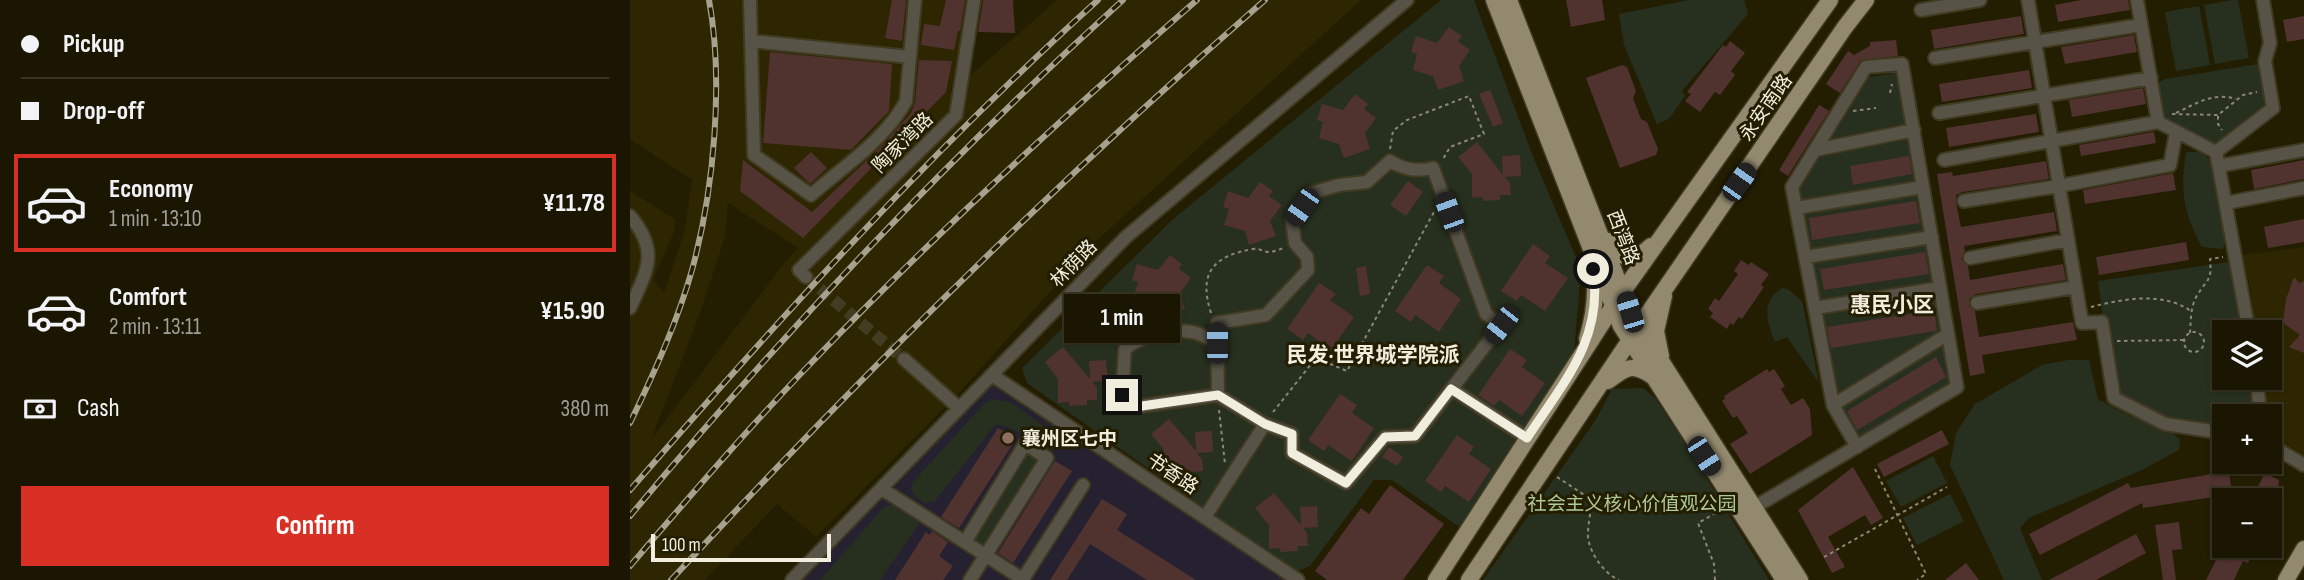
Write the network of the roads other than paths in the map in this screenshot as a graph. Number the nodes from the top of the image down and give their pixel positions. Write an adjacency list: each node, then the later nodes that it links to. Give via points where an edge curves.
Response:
1 (750, 0): 15 (street)
2 (915, 0): 17 (street)
3 (974, 0): 45 (street, 陶家湾路, via 956,115 799,270)
4 (1407, 0): 62 (street, 林荫路, via 1125,237)
5 (1494, 0): 42 (main road, 西湾路)
6 (1509, 0): 38 (main road, 西湾路)
7 (1830, 0): 39 (main road, 永安南路)
8 (1866, 0): 46 (main road, 永安南路)
9 (1980, 0): 13 (street)
10 (2028, 0): 16 (street)
11 (2137, 0): 14 (street)
12 (2263, 0): 28 (street, via 2270,43 2265,61 2273,108)
13 (1921, 10)
14 (2141, 25): 16 (street); 19 (street)
15 (751, 41): 17 (street); 17 (street, via 754,155 811,195 885,131 899,113 906,101)
16 (2035, 41): 18 (street); 20 (street)
17 (910, 57)
18 (1936, 58)
19 (2151, 78): 20 (street); 22 (street)
20 (2044, 96): 21 (street); 25 (street)
21 (1939, 113)
22 (2158, 119): 24 (street); 25 (street)
23 (1914, 130): 26 (street); 26 (street, via 1902,64 1866,67); 32 (street)
24 (2176, 132): 28 (street); 31 (street, via 2170,164)
25 (2052, 141): 29 (street); 31 (street)
26 (1815, 150): 36 (street, via 1792,187)
27 (2304, 150): 30 (street)
28 (2216, 152): 30 (street)
29 (1944, 160)
30 (2219, 166): 35 (street)
31 (2059, 186): 34 (street); 41 (street)
32 (1923, 187): 36 (street); 40 (street)
33 (2304, 188): 35 (street)
34 (1964, 201)
35 (2225, 203): 54 (street)
36 (1796, 208): 43 (street)
37 (630, 216): 52 (street, via 650,253 647,272)
38 (1597, 224): 39 (main road, via 1619,255 1631,258 1642,254); 49 (main road, 西湾路)
39 (1667, 229): 49 (main road, 永安南路)
40 (1932, 237): 43 (street); 48 (street)
41 (2068, 240): 44 (street); 47 (street)
42 (1590, 249): 51 (main road, 西湾路); 59 (main road, via 1595,308)
43 (1805, 257): 53 (street)
44 (1970, 258)
45 (806, 276)
46 (1667, 286): 55 (main road, 永安南路); 61 (main road, via 1656,331)
47 (2076, 287): 50 (street); 69 (street, via 2082,323 2102,322 2114,398 2165,424)
48 (1940, 288): 53 (street); 56 (street)
49 (1623, 291): 51 (main road, 永安南路); 55 (main road, 西湾路)
50 (1977, 303)
51 (1614, 306): 57 (main road, 西湾路); 59 (main road, 永安南路)
52 (630, 308)
53 (1815, 308): 66 (street)
54 (2247, 320)
55 (1638, 328): 57 (main road, 永安南路); 61 (main road, 西湾路)
56 (1948, 334): 66 (street); 71 (street, via 1957,387)
57 (1630, 342): 61 (main road, 西湾路); 64 (main road, 永安南路)
58 (1217, 343): 63 (street, via 1217,323 1266,314 1308,270 1307,257 1295,243 1292,220 1311,193 1367,182 1390,161 1408,170 1433,168 1486,314 1501,325); 65 (street); 65 (street, via 1194,332 1136,340 1125,349 1122,395 1135,407)
59 (1582, 355): 70 (main road, 永安南路)
60 (904, 359): 67 (street)
61 (1658, 372): 64 (main road, via 1623,369); 76 (main road, 西湾路); 87 (main road, 西湾路)
62 (992, 375): 67 (street, 林荫路); 77 (street, 书香路)
63 (1451, 389): 68 (street, via 1415,436 1385,437 1346,483 1292,453 1292,434); 70 (street)
64 (1598, 389): 86 (main road, 永安南路)
65 (1218, 395): 68 (street)
66 (1833, 405): 71 (street)
67 (959, 408): 75 (street, 林荫路)
68 (1265, 424): 77 (street)
69 (2212, 431)
70 (1527, 438): 85 (main road, 永安南路)
71 (1857, 447): 76 (street)
72 (2282, 452): 73 (street)
73 (2304, 466)
74 (1083, 485): 83 (street)
75 (882, 489): 78 (street); 81 (street, 林荫路)
76 (1753, 508): 88 (main road, 西湾路)
77 (1205, 517): 84 (street, 书香路)
78 (965, 542): 80 (street); 80 (street, via 1025,444 1047,458)
79 (2304, 550): 89 (main road)
80 (985, 555): 82 (street); 83 (street)
81 (792, 580)
82 (970, 580)
83 (1023, 580)
84 (1298, 580)
85 (1436, 580)
86 (1469, 580)
87 (1784, 580)
88 (1800, 580)
89 (2286, 580)

